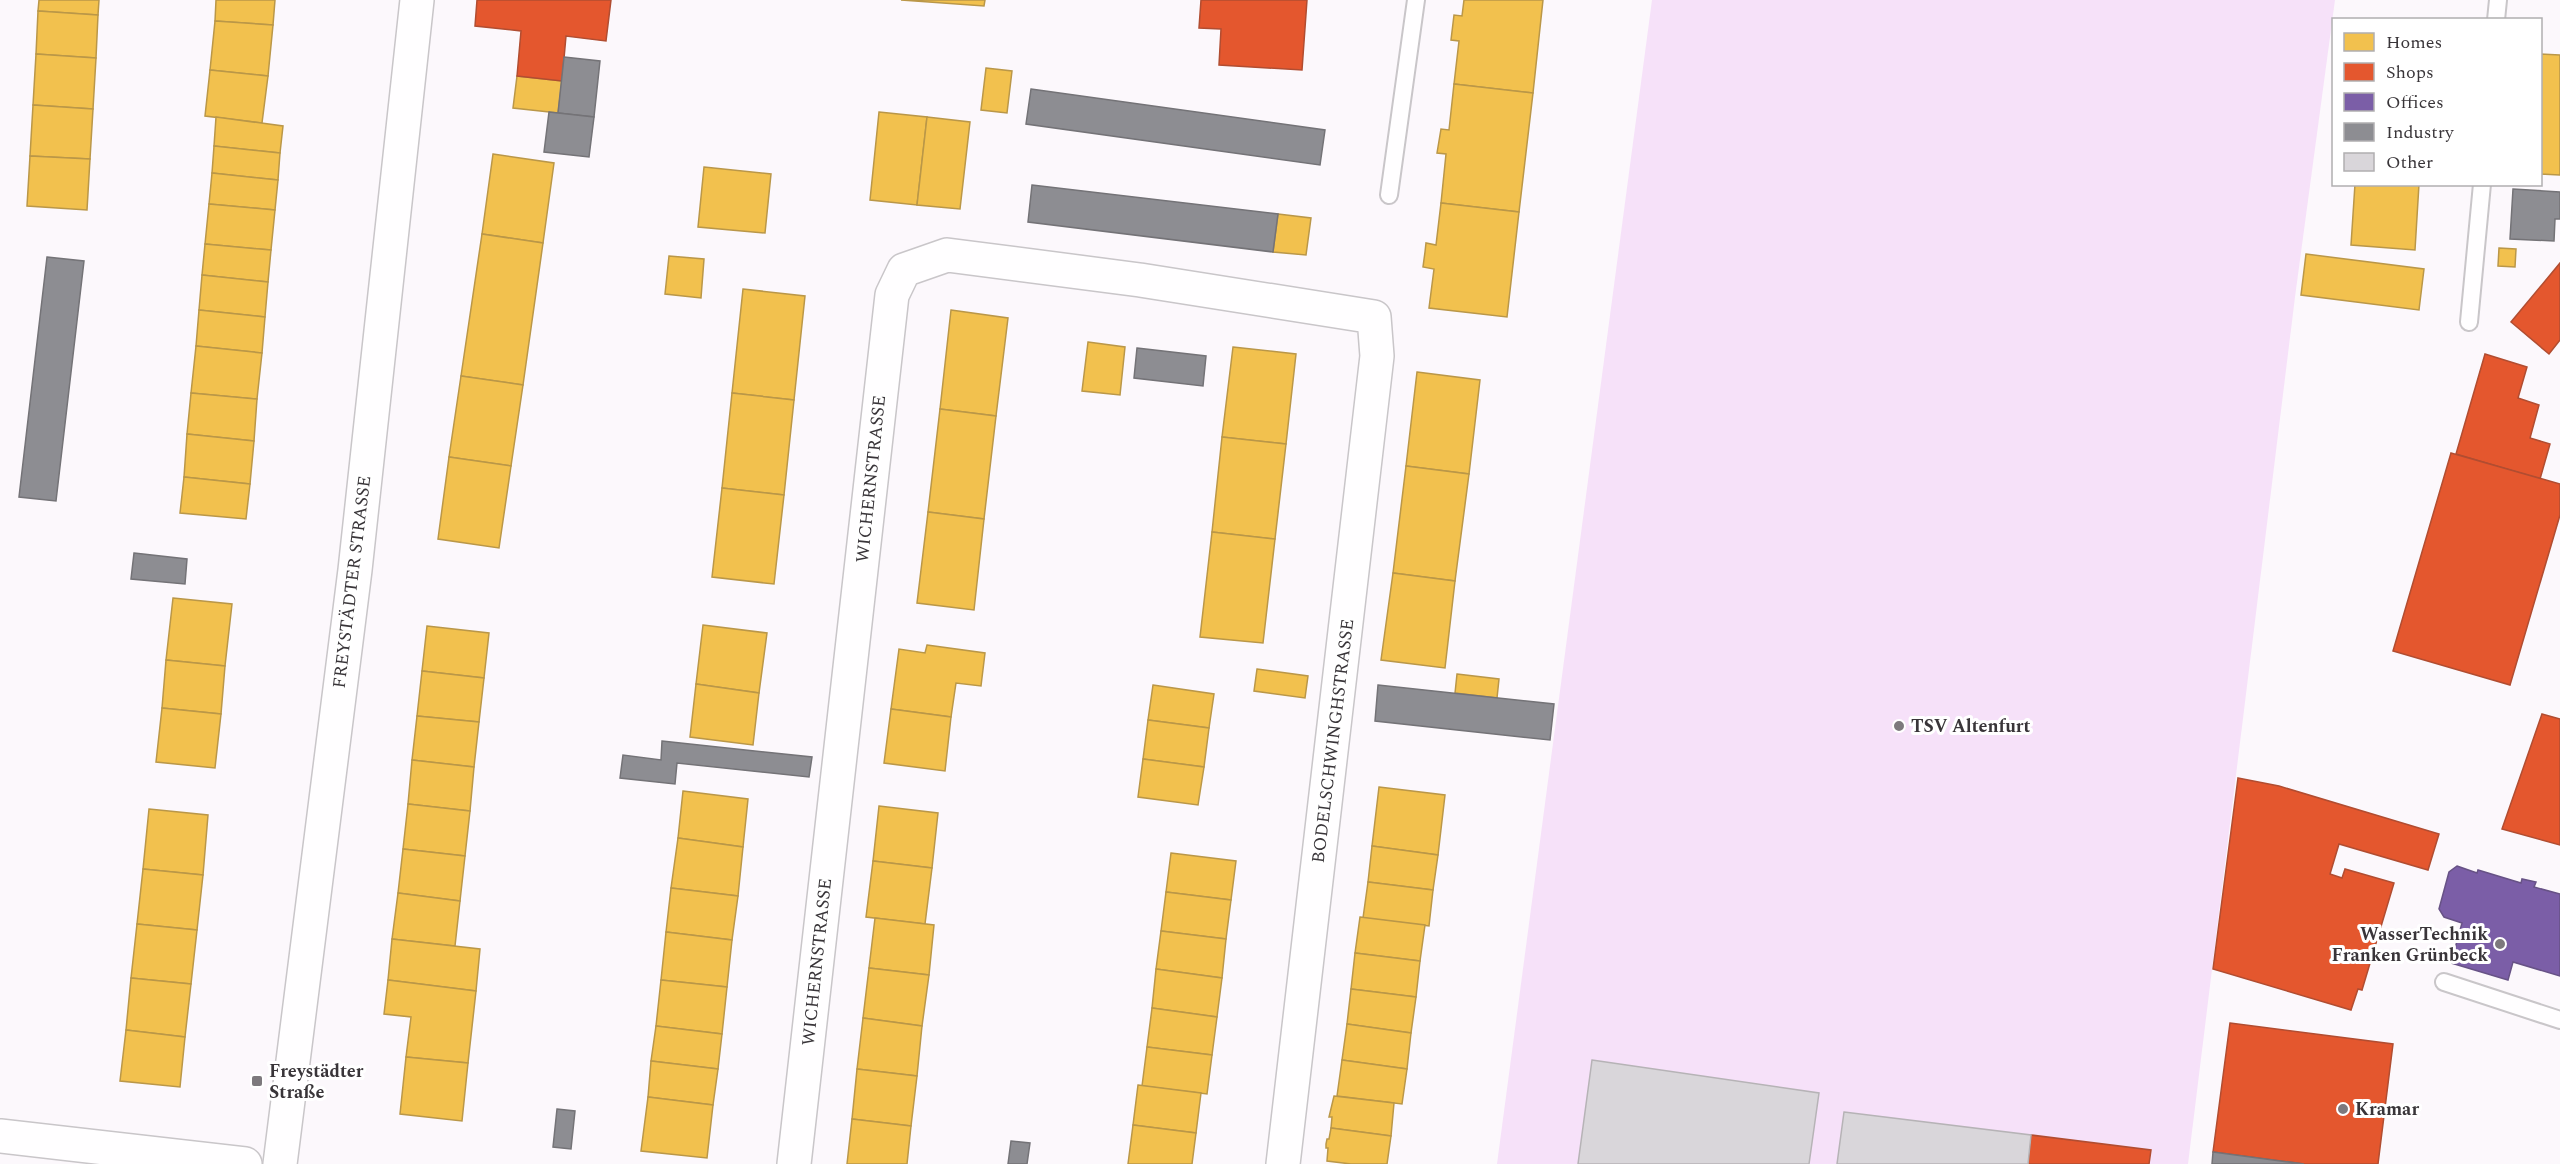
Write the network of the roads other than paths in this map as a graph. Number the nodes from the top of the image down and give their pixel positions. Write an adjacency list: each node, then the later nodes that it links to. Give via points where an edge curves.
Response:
1 (417, 0): 13 (street, FREYSTÄDTER STRASSE, via 355,570)
2 (1416, 0): 6 (lane)
3 (2498, 0): 4 (lane)
4 (2496, 18)
5 (2482, 186): 8 (lane)
6 (1389, 195)
7 (1374, 317): 14 (street, WICHERNSTRASSE, via 947,255 904,270 892,295); 15 (street, BODELSCHWINGHSTRASSE, via 1376,368)
8 (2469, 322)
9 (2444, 982): 10 (lane)
10 (2560, 1020)
11 (0, 1136): 12 (street)
12 (245, 1164)
13 (280, 1164)
14 (794, 1164)
15 (1283, 1164)

